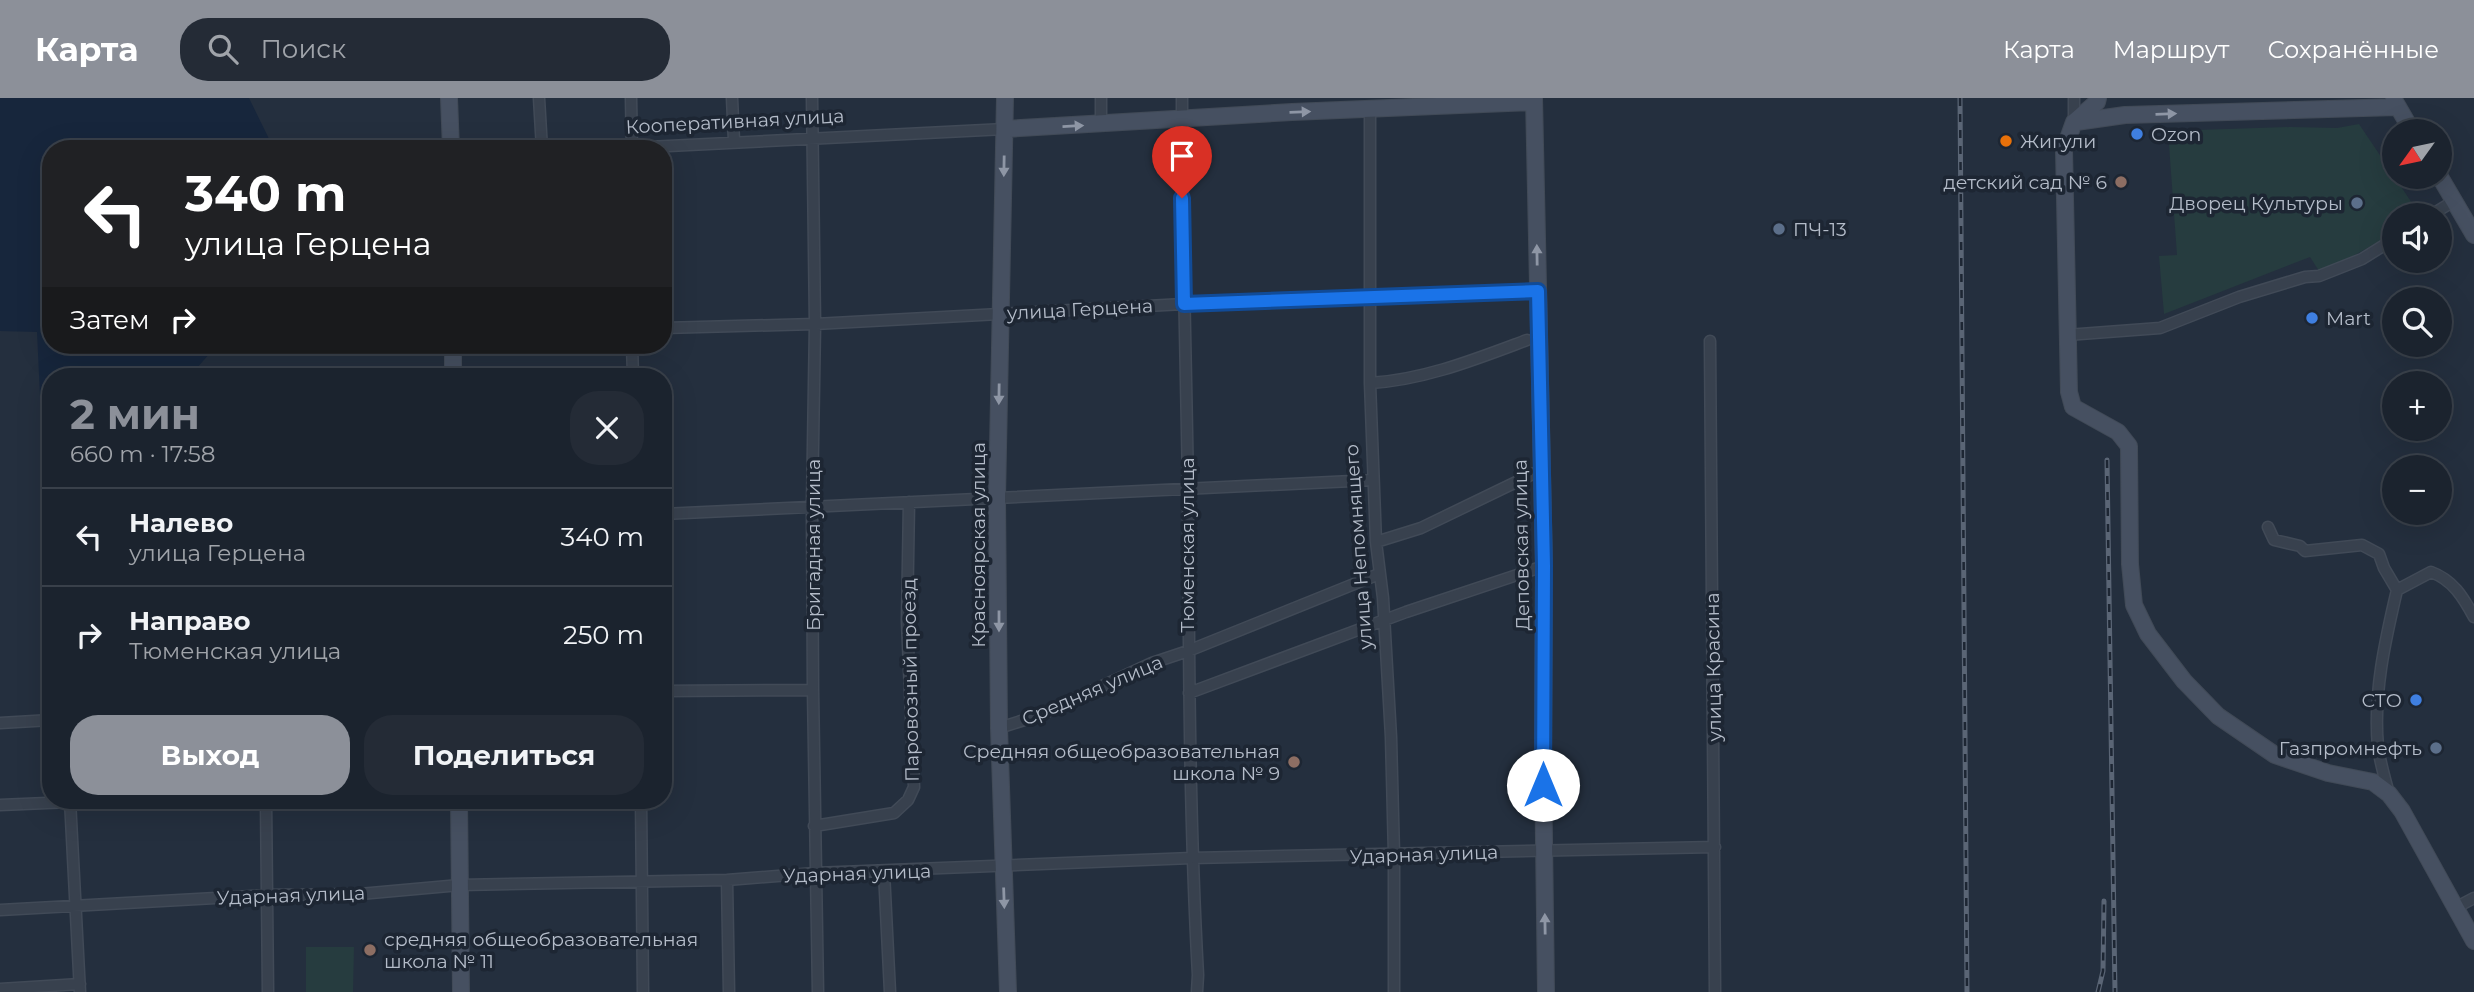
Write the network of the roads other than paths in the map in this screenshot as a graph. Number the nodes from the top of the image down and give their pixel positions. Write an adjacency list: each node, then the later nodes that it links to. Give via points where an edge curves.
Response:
1 (449, 98): 22 (street)
2 (539, 98): 23 (street)
3 (631, 98): 24 (street)
4 (732, 98): 25 (street)
5 (812, 98): 21 (street, Бригадная улица)
6 (1004, 98): 20 (street, Красноярская улица)
7 (1101, 98): 19 (street)
8 (1181, 98): 16 (street, Тюменская улица)
9 (2074, 98): 18 (street)
10 (2098, 98): 18 (street)
11 (2104, 98): 15 (street)
12 (1534, 100): 13 (street, Кооперативная улица); 32 (street, Деповская улица, one-way to 12)
13 (1370, 103): 16 (street, Кооперативная улица, one-way to 13); 33 (street, улица Непомнящего)
14 (2395, 103): 15 (street, one-way to 14); 17 (street)
15 (2125, 115): 18 (street)
16 (1182, 118): 19 (street, Кооперативная улица); 34 (street, Тюменская улица)
17 (2405, 119)
18 (2074, 122): 38 (street, via 2064,150)
19 (1101, 124): 20 (street, Кооперативная улица, one-way to 19)
20 (1005, 129): 21 (street, Кооперативная улица); 35 (street, Красноярская улица, one-way to 35)
21 (813, 138): 25 (street, Кооперативная улица); 36 (street, Бригадная улица)
22 (451, 140)
23 (541, 140)
24 (632, 140)
25 (734, 141): 26 (street, Кооперативная улица)
26 (672, 145)
27 (2447, 189): 28 (street)
28 (2454, 201): 29 (street); 30 (street)
29 (2451, 203)
30 (2474, 235)
31 (2382, 246): 38 (street, via 2327,273 2238,297 2160,328)
32 (1538, 291): 33 (street, улица Герцена); 42 (street, Деповская улица)
33 (1371, 298): 34 (street, улица Герцена); 41 (street, улица Непомнящего)
34 (1184, 304): 35 (street, улица Герцена); 44 (street, Тюменская улица)
35 (1001, 314): 36 (street, улица Герцена); 45 (street, Красноярская улица, one-way to 45)
36 (815, 324): 37 (street, улица Герцена); 47 (street, Бригадная улица)
37 (672, 327)
38 (2067, 335): 63 (street, via 2073,407 2118,432 2129,446 2134,605 2148,634 2218,716 2275,755 2373,782)
39 (1527, 340): 41 (street, via 1459,366)
40 (1710, 341): 71 (street, улица Красина)
41 (1370, 383): 43 (street, улица Непомнящего)
42 (1541, 470): 50 (street, via 1421,528); 51 (street, Деповская улица)
43 (1373, 480): 44 (street); 50 (street, улица Непомнящего)
44 (1188, 489): 45 (street); 56 (street, Тюменская улица)
45 (997, 498): 46 (street); 62 (street, Красноярская улица, one-way to 62)
46 (909, 502): 47 (street); 70 (street, Паровозный проезд, via 907,621 914,787 894,813)
47 (812, 506): 48 (street); 57 (street, Бригадная улица)
48 (672, 514)
49 (2268, 527): 53 (street, via 2274,540 2305,551 2362,545 2379,554)
50 (1376, 542): 52 (street, улица Непомнящего)
51 (1544, 566): 55 (street); 72 (street, Деповская улица)
52 (1379, 574): 55 (street, улица Непомнящего); 56 (street, Средняя улица)
53 (2397, 590): 54 (street, via 2431,572 2444,576); 63 (street, via 2382,653 2378,719 2378,748)
54 (2474, 617)
55 (1384, 622): 59 (street); 73 (street, улица Непомнящего)
56 (1188, 651): 59 (street, Тюменская улица); 62 (street, Средняя улица)
57 (813, 690): 58 (street); 70 (street, Бригадная улица)
58 (672, 691)
59 (1189, 694): 74 (street, Тюменская улица)
60 (42, 721): 61 (street)
61 (0, 723)
62 (999, 728): 75 (street, Красноярская улица)
63 (2389, 794): 84 (street)
64 (42, 803): 65 (street)
65 (0, 805)
66 (70, 809): 83 (street)
67 (266, 809): 81 (street)
68 (459, 809): 80 (street)
69 (641, 809): 79 (street)
70 (814, 826): 77 (street, Бригадная улица)
71 (1715, 847): 72 (street, Ударная улица); 99 (street, улица Красина)
72 (1545, 851): 73 (street, Ударная улица); 98 (street, Деповская улица, one-way to 72)
73 (1394, 855): 74 (street, Ударная улица); 97 (street, улица Непомнящего)
74 (1192, 858): 75 (street, Ударная улица); 96 (street, Тюменская улица)
75 (1003, 867): 76 (street, Ударная улица); 95 (street, Красноярская улица, one-way to 95)
76 (884, 872): 77 (street, Ударная улица); 94 (street)
77 (815, 873): 78 (street, Ударная улица); 93 (street, Бригадная улица)
78 (727, 880): 79 (street, Ударная улица); 92 (street)
79 (643, 882): 80 (street, Ударная улица); 91 (street)
80 (460, 885): 81 (street, Ударная улица, via 360,894); 90 (street)
81 (268, 895): 83 (street, Ударная улица); 89 (street)
82 (2474, 898): 84 (street)
83 (76, 907): 85 (street, Ударная улица); 87 (street)
84 (2455, 908): 86 (street)
85 (0, 910)
86 (2474, 941)
87 (80, 988): 88 (street)
88 (0, 989)
89 (268, 992)
90 (461, 992)
91 (643, 992)
92 (729, 992)
93 (818, 992)
94 (890, 992)
95 (1008, 992)
96 (1197, 992)
97 (1394, 992)
98 (1546, 992)
99 (1715, 992)

